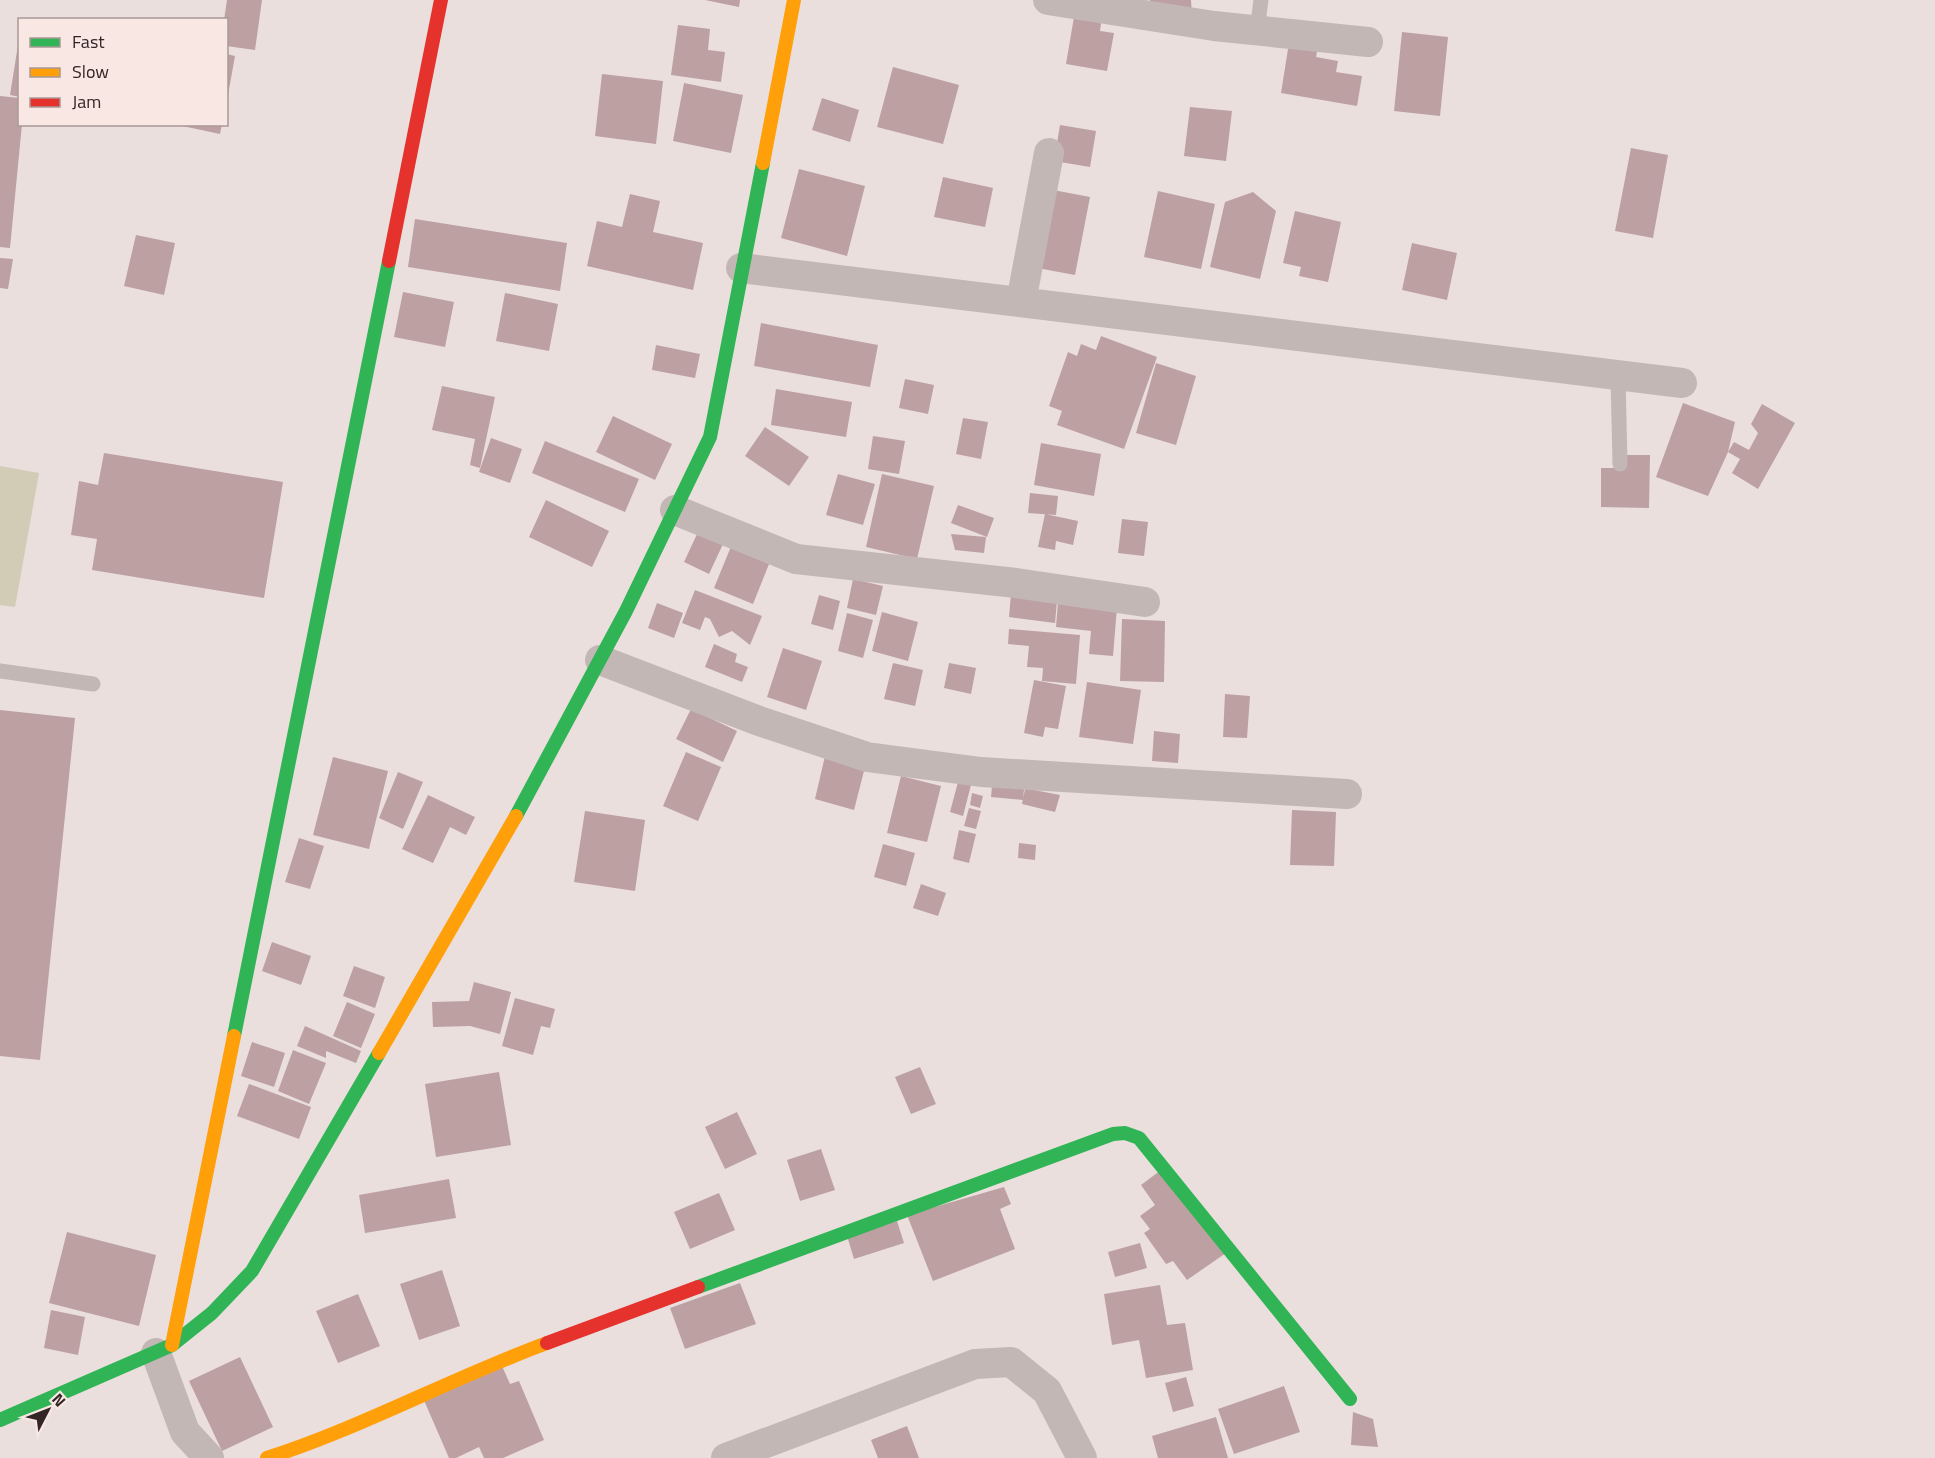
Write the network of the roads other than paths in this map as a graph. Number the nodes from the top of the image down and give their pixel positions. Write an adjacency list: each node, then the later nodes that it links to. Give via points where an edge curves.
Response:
1 (441, 0): 19 (street)
2 (794, 0): 8 (street)
3 (1048, 0): 5 (street)
4 (1261, 0): 5 (lane)
5 (1257, 30): 6 (street)
6 (1368, 42)
7 (1049, 153): 9 (street)
8 (741, 268): 9 (street); 13 (street, via 710,437)
9 (1020, 302): 10 (street)
10 (1618, 375): 11 (street); 12 (lane)
11 (1682, 383)
12 (1620, 464)
13 (675, 510): 14 (street, via 796,559 1016,583); 15 (street)
14 (1145, 602)
15 (600, 660): 18 (street, via 759,721 867,757 981,772); 19 (street, via 500,847 252,1271 212,1313)
16 (0, 671): 17 (lane)
17 (93, 684)
18 (1347, 794)
19 (164, 1349): 21 (street); 22 (street, via 185,1432)
20 (1350, 1399): 23 (street, via 1139,1138 1125,1133 1113,1134 506,1359 313,1443)
21 (0, 1420)
22 (209, 1458)
23 (267, 1458)
24 (726, 1458): 25 (street, via 975,1364 1011,1362 1047,1391)
25 (1082, 1458)

